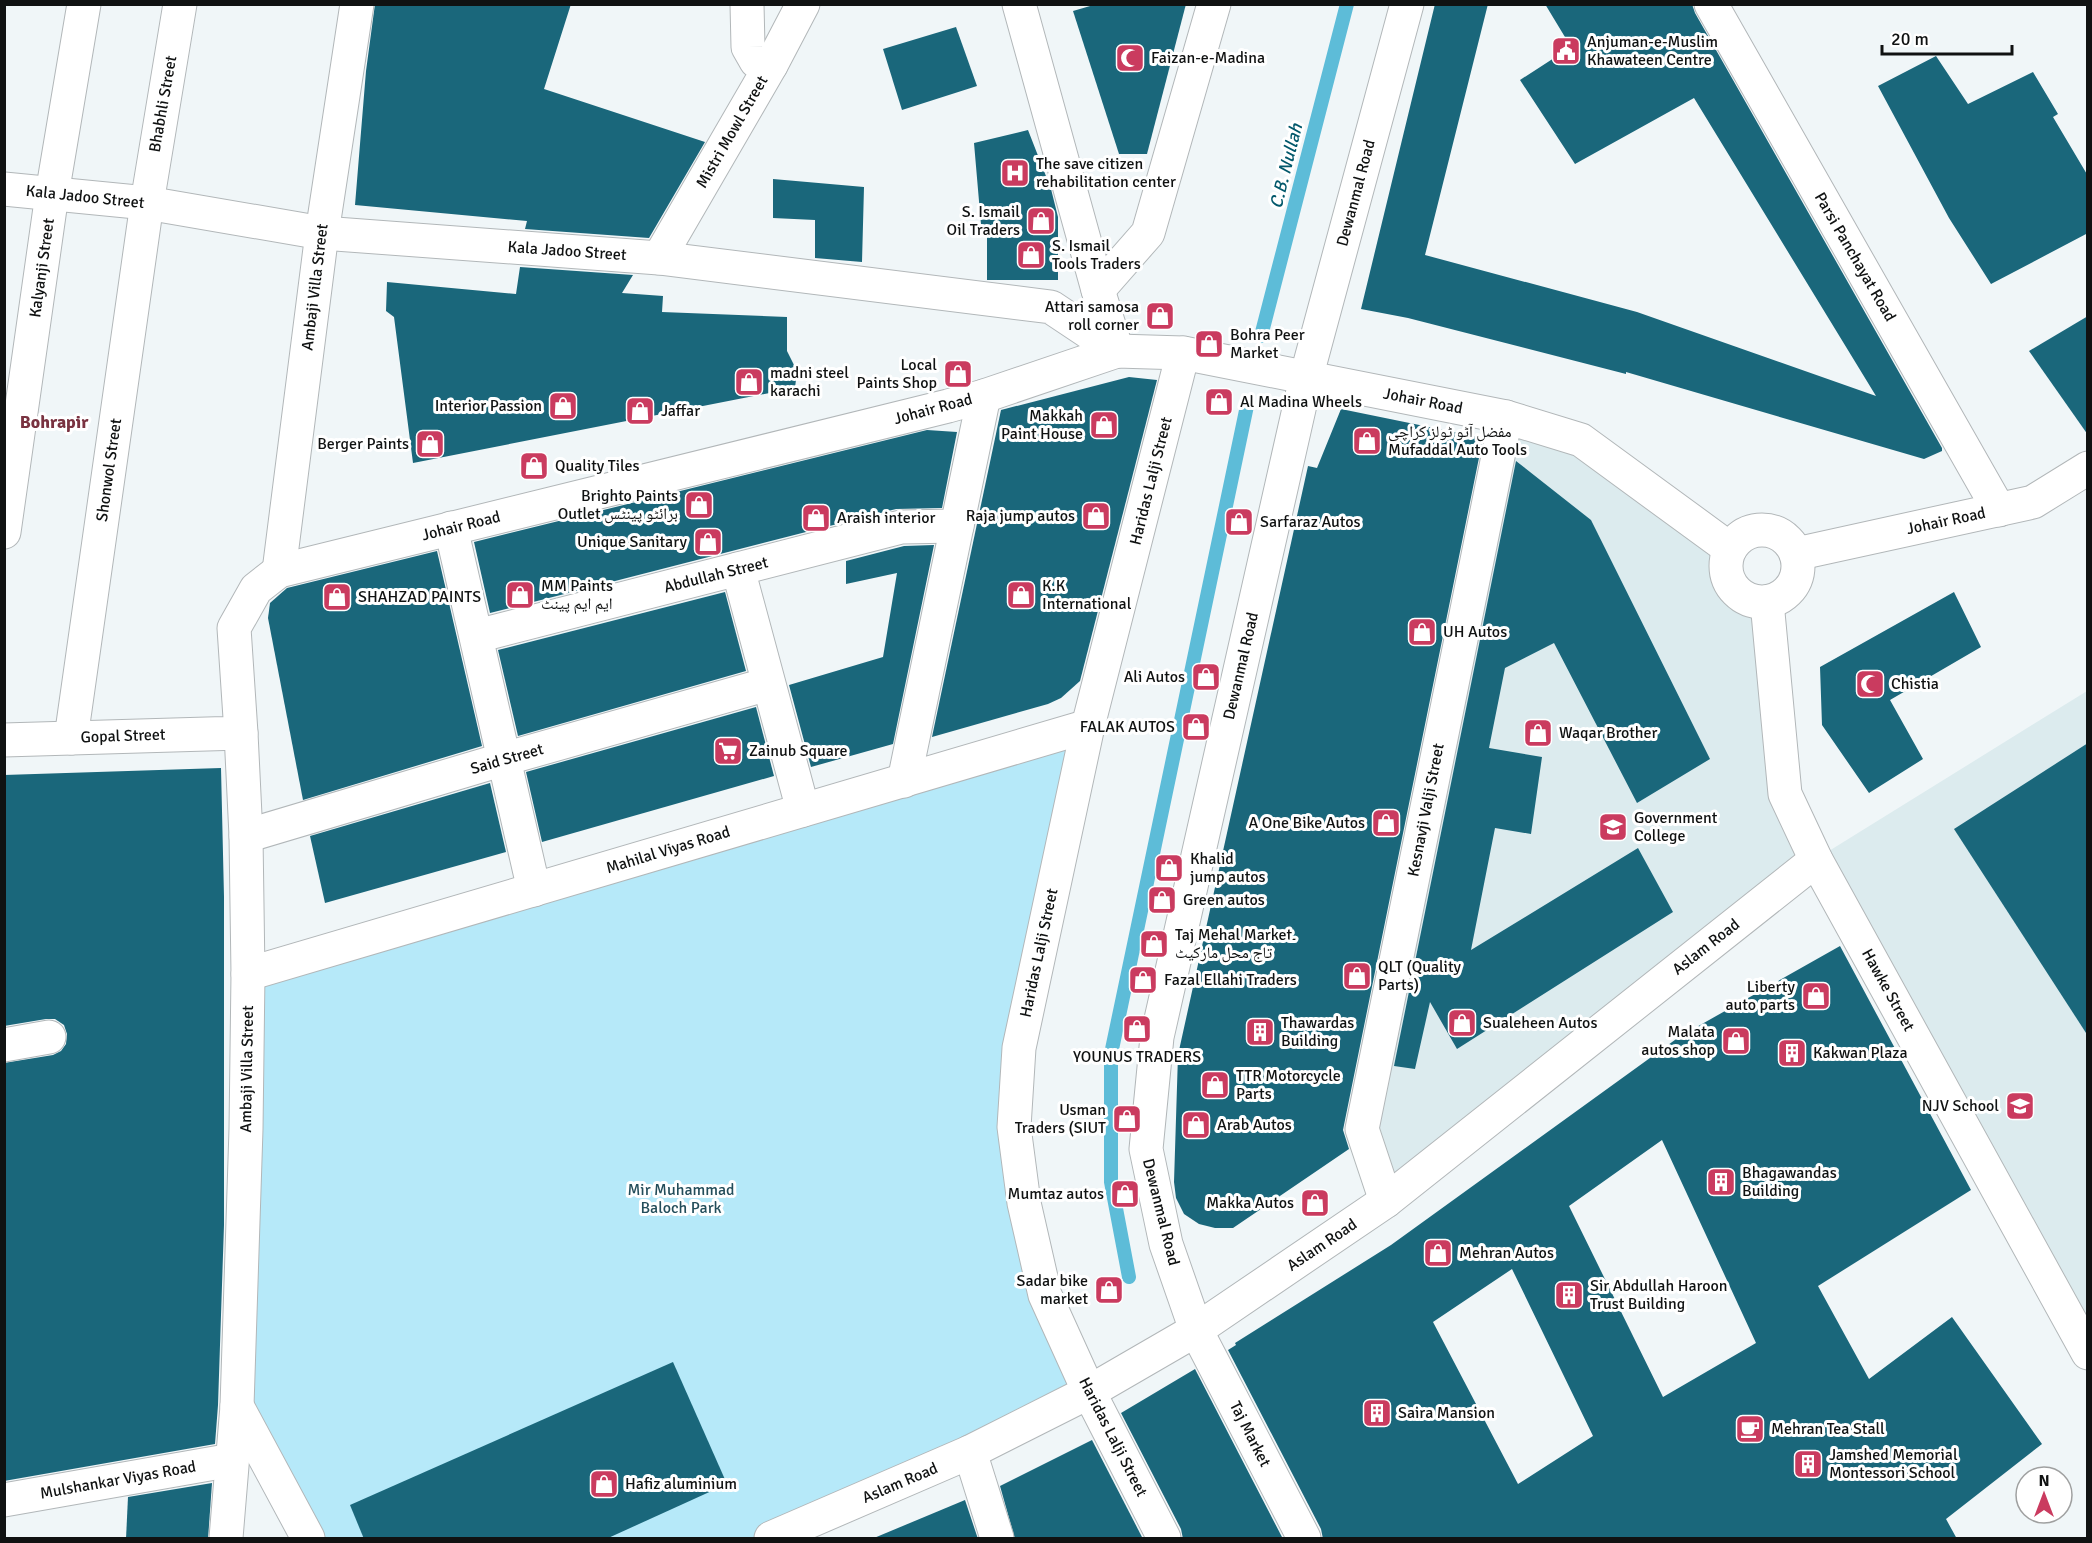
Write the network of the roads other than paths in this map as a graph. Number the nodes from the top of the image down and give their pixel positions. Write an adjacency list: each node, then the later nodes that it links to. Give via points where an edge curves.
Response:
1 (84, 4): 12 (street, Kalyanji Street)
2 (180, 4): 13 (street, Bhabhli Street)
3 (357, 4): 14 (street, Ambaji Villa Street)
4 (747, 4): 10 (street, via 748,47 756,61)
5 (803, 4): 10 (street, Mistri Mowl Street)
6 (1019, 4): 16 (street)
7 (1214, 4): 16 (street, via 1148,233)
8 (1407, 4): 19 (street, Dewanmal Road)
9 (1711, 4): 23 (street, Parsi Panchayat Road)
10 (771, 65): 15 (street, Mistri Mowl Street)
11 (4, 189): 12 (street, Kala Jadoo Street)
12 (52, 194): 13 (street, Kala Jadoo Street); 26 (street, Kalyanji Street)
13 (147, 203): 14 (street, Kala Jadoo Street); 36 (street, Shonwol Street)
14 (321, 233): 15 (street, Kala Jadoo Street); 30 (street, Ambaji Villa Street)
15 (659, 258): 17 (street, Kala Jadoo Street, via 1051,307)
16 (1098, 290): 17 (street)
17 (1117, 351): 18 (street, Johair Road); 20 (street, Johair Road)
18 (1183, 353): 19 (street, Johair Road); 34 (street, Haridas Lalji Street)
19 (1306, 378): 21 (street, Johair Road); 48 (street, Dewanmal Road, via 1157,1037 1146,1149 1166,1244)
20 (984, 396): 24 (street); 25 (street, Johair Road)
21 (1506, 417): 27 (street, Johair Road, via 1581,440); 47 (street, Kesnavji Valji Street, via 1362,1129)
22 (2088, 468): 23 (street, Johair Road, via 2032,502)
23 (1999, 510): 28 (street, Johair Road)
24 (957, 526): 29 (street, Abdullah Street, via 901,527); 39 (street)
25 (451, 528): 30 (street, Johair Road); 32 (street)
26 (4, 532)
27 (1730, 549): 28 (street, via 1747,534 1769,531 1785,539); 31 (street, via 1726,559 1730,582 1745,597)
28 (1796, 554): 31 (street, via 1798,566 1789,590)
29 (738, 569): 32 (street, Abdullah Street); 33 (street)
30 (279, 571): 35 (street, Johair Road, via 256,590 234,628)
31 (1767, 602): 42 (street, Hawke Street, via 1785,794)
32 (477, 636): 38 (street)
33 (768, 684): 38 (street, Said Street); 40 (street)
34 (1088, 726): 39 (street, Mahilal Viyas Road); 50 (street, Haridas Lalji Street, via 1019,1048 1014,1127 1024,1203 1045,1295)
35 (241, 733): 36 (street, Gopal Street); 41 (street, Ambaji Villa Street)
36 (71, 738): 37 (street, Gopal Street)
37 (4, 740)
38 (504, 759): 41 (street, Said Street); 43 (street)
39 (904, 781): 40 (street, Mahilal Viyas Road)
40 (803, 810): 43 (street, Mahilal Viyas Road)
41 (246, 836): 44 (street, Ambaji Villa Street)
42 (1816, 860): 47 (street, Aslam Road); 49 (street, Hawke Street)
43 (534, 890): 44 (street, Mahilal Viyas Road)
44 (248, 974): 51 (street, Ambaji Villa Street)
45 (48, 1037): 46 (street)
46 (4, 1045)
47 (1386, 1201): 48 (street, Aslam Road)
48 (1196, 1330): 50 (street, Aslam Road); 60 (street, Taj Market)
49 (2088, 1353)
50 (1089, 1392): 52 (street, Aslam Road); 59 (street, Haridas Lalji Street)
51 (237, 1406): 53 (street, Ambaji Villa Street); 56 (street, Ambaji Villa Street)
52 (970, 1452): 57 (street, Aslam Road); 58 (street)
53 (232, 1460): 54 (street, Mulshankar Viyas Road); 55 (street, Ambaji Villa Street)
54 (4, 1500)
55 (226, 1539)
56 (308, 1539)
57 (771, 1539)
58 (997, 1539)
59 (1164, 1539)
60 (1304, 1539)

